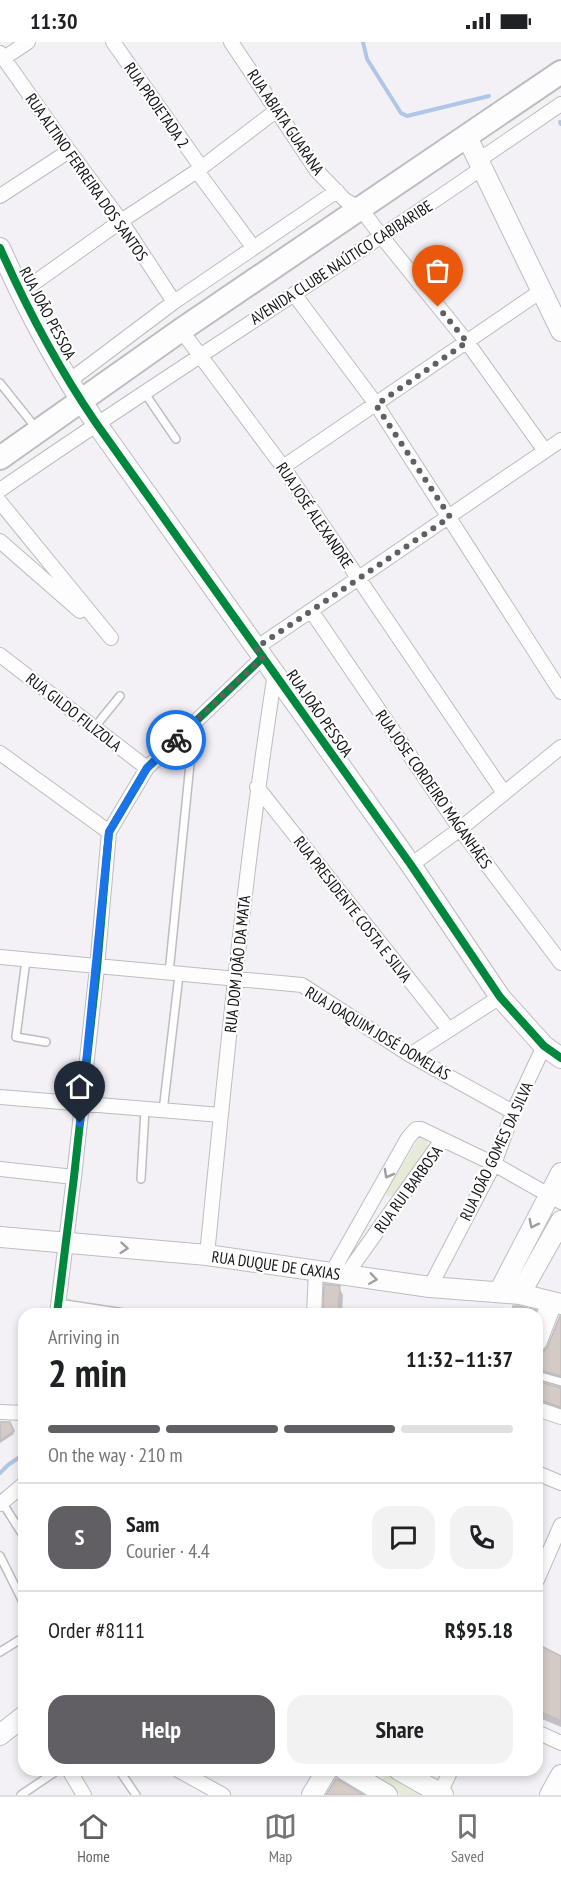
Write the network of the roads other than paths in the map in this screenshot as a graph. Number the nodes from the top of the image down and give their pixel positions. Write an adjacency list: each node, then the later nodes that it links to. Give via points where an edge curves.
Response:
1 (28, 42): 4 (street)
2 (113, 42): 11 (street, RUA PROJETADA 2)
3 (231, 42): 7 (street, RUA ABIATA GUARANA)
4 (2, 55): 9 (street, RUA ALTINO FERREIRA DOS SANTOS)
5 (561, 72): 8 (main road)
6 (561, 104): 10 (street, AVENIDA CLUBE NAÚTICO CABIBARIBE)
7 (277, 110): 11 (street); 12 (street, RUA ABIATA GUARANA, via 317,171)
8 (467, 137): 10 (street); 14 (main road)
9 (69, 151): 13 (street); 15 (street, RUA ALTINO FERREIRA DOS SANTOS)
10 (480, 164): 16 (street, AVENIDA CLUBE NAÚTICO CABIBARIBE); 19 (street)
11 (199, 169): 15 (street); 17 (street, RUA PROJETADA 2)
12 (337, 191): 14 (street, RUA ABIATA GUARANA); 17 (street)
13 (0, 196)
14 (362, 209): 16 (street, RUA ABIATA GUARANA); 23 (main road)
15 (121, 221): 20 (street); 22 (street, RUA ALTINO FERREIRA DOS SANTOS)
16 (382, 237): 21 (street, AVENIDA CLUBE NAÚTICO CABIBARIBE); 25 (street, RUA ABIATA GUARANA)
17 (253, 247): 22 (street)
18 (0, 248): 20 (street, RUA JOÃO PESSOA)
19 (541, 291): 24 (street); 25 (street)
20 (20, 293): 27 (street, RUA JOÃO PESSOA)
21 (294, 294): 26 (street, AVENIDA CLUBE NAÚTICO CABIBARIBE); 31 (street)
22 (174, 302): 27 (street)
23 (181, 330): 26 (street, RUA JOSÉ ALEXANDRE); 30 (main road)
24 (561, 331)
25 (467, 342): 31 (street); 36 (street, RUA ABIATA GUARANA)
26 (200, 355): 29 (street, AVENIDA CLUBE NAÚTICO CABIBARIBE); 38 (street, RUA JOSÉ ALEXANDRE)
27 (69, 381): 30 (street, RUA JOÃO PESSOA)
28 (0, 383): 33 (lane)
29 (144, 392): 32 (street, AVENIDA CLUBE NAÚTICO CABIBARIBE); 34 (lane)
30 (81, 401): 32 (street, RUA JOÃO PESSOA); 33 (main road)
31 (376, 405): 38 (street); 41 (street)
32 (96, 423): 39 (street, AVENIDA CLUBE NAÚTICO CABIBARIBE); 46 (street, RUA JOÃO PESSOA)
33 (38, 431): 37 (main road)
34 (176, 440)
35 (561, 440): 36 (street)
36 (545, 451): 41 (street)
37 (0, 458)
38 (283, 467): 43 (street, RUA JOSÉ ALEXANDRE)
39 (0, 490)
40 (0, 502): 42 (street, via 111,638)
41 (450, 517): 43 (street); 47 (street)
42 (0, 541)
43 (359, 579): 44 (street); 55 (street, RUA JOSÉ ALEXANDRE)
44 (312, 612): 46 (street); 56 (street, RUA JOSE CORDEIRO MAGANHÃES)
45 (0, 655): 50 (street, RUA GILDO FILIZOLA)
46 (265, 659): 49 (street); 54 (street, RUA DOM JOÃO DA MATA); 58 (street, RUA JOÃO PESSOA)
47 (561, 692)
48 (120, 696): 50 (lane)
49 (194, 722): 53 (street); 63 (lane)
50 (94, 728): 53 (street, RUA GILDO FILIZOLA)
51 (561, 747): 55 (street)
52 (0, 753): 57 (street)
53 (147, 768): 57 (street)
54 (257, 787): 64 (street, RUA DOM JOÃO DA MATA); 66 (street, RUA PRESIDENTE COSTA E SILVA)
55 (504, 793): 56 (street)
56 (460, 829): 58 (street); 61 (street, RUA JOSE CORDEIRO MAGANHÃES)
57 (109, 832): 62 (street)
58 (411, 865): 65 (street, RUA JOÃO PESSOA)
59 (0, 957): 60 (street, RUA JOAQUIM JOSÉ DOMELAS)
60 (26, 960): 62 (street, RUA JOAQUIM JOSÉ DOMELAS); 67 (lane, via 12,1037)
61 (561, 963)
62 (97, 968): 63 (street, RUA JOAQUIM JOSÉ DOMELAS); 72 (street)
63 (174, 974): 64 (street, RUA JOAQUIM JOSÉ DOMELAS); 74 (lane)
64 (235, 978): 69 (street, RUA JOAQUIM JOSÉ DOMELAS, via 302,985); 76 (street, RUA DOM JOÃO DA MATA)
65 (500, 997): 66 (street); 68 (street, RUA JOÃO PESSOA)
66 (449, 1030): 69 (street)
67 (46, 1042)
68 (544, 1046): 70 (street, RUA JOÃO PESSOA); 75 (street, RUA JOÃO GOMES DA SILVA)
69 (410, 1054): 75 (street, RUA JOAQUIM JOSÉ DOMELAS)
70 (561, 1058)
71 (0, 1097): 72 (street)
72 (82, 1105): 73 (street); 81 (street)
73 (145, 1110): 74 (street); 82 (lane)
74 (163, 1111): 76 (street)
75 (513, 1112): 78 (street, RUA JOÃO GOMES DA SILVA)
76 (221, 1115): 87 (street, RUA DOM JOÃO DA MATA)
77 (442, 1140): 78 (street, RUA RUI BARBOSA); 88 (street, RUA RUI BARBOSA); 88 (street, RUA RUI BARBOSA, one-way to 88, via 421,1129 411,1132)
78 (494, 1164): 83 (street, RUA RUI BARBOSA); 89 (street, RUA JOÃO GOMES DA SILVA)
79 (0, 1168): 81 (street)
80 (561, 1173): 83 (street)
81 (74, 1177): 86 (street)
82 (141, 1179)
83 (555, 1198): 90 (street, one-way to 90)
84 (561, 1221): 91 (street)
85 (0, 1237): 86 (street, RUA DUQUE DE CAXIAS)
86 (66, 1242): 87 (street, RUA DUQUE DE CAXIAS, one-way to 87); 93 (street)
87 (207, 1255): 88 (street, RUA DUQUE DE CAXIAS)
88 (331, 1274): 89 (street, RUA DUQUE DE CAXIAS, one-way to 89); 94 (street)
89 (430, 1287): 90 (street, RUA DUQUE DE CAXIAS)
90 (499, 1292): 91 (street, RUA DUQUE DE CAXIAS)
91 (520, 1294): 92 (street, RUA DUQUE DE CAXIAS)
92 (556, 1303): 95 (street)
93 (57, 1308)
94 (317, 1308)
95 (543, 1329)
96 (543, 1377): 97 (lane)
97 (561, 1383)
98 (543, 1411): 101 (street)
99 (0, 1412): 100 (street)
100 (18, 1413)
101 (561, 1417)
102 (543, 1476): 103 (street)
103 (561, 1483)
104 (18, 1489): 105 (street)
105 (1, 1503): 107 (lane)
106 (561, 1525): 109 (street)
107 (18, 1528)
108 (0, 1556): 110 (lane)
109 (543, 1566)
110 (18, 1592)
111 (18, 1641): 112 (lane)
112 (0, 1652)
113 (18, 1721): 114 (street)
114 (0, 1735)
115 (543, 1735): 116 (street)
116 (561, 1743)
117 (561, 1775): 133 (street)
118 (49, 1776): 127 (lane)
119 (73, 1776): 128 (street)
120 (123, 1776): 129 (lane)
121 (189, 1776): 130 (street)
122 (323, 1776): 131 (street)
123 (360, 1776): 132 (street)
124 (410, 1776): 126 (street)
125 (449, 1776): 126 (street)
126 (441, 1794)
127 (21, 1795)
128 (84, 1795)
129 (135, 1795)
130 (224, 1795)
131 (312, 1795)
132 (387, 1795)
133 (550, 1795)

